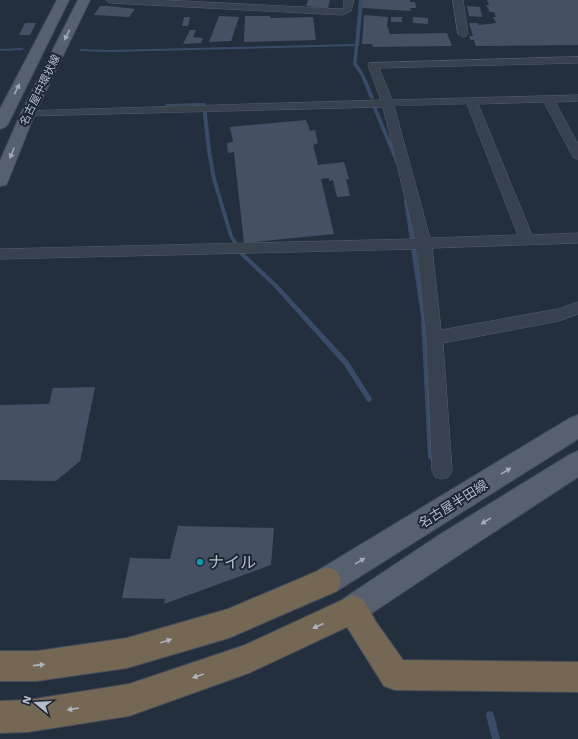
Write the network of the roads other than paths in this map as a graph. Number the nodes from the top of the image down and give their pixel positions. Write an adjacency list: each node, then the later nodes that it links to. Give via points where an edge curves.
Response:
1 (64, 0): 12 (main road, 名古屋中環状線, one-way to 1)
2 (84, 0): 13 (main road, 名古屋中環状線, one-way to 13)
3 (110, 0): 4 (street, via 343,12 348,9)
4 (349, 0)
5 (458, 0): 6 (street)
6 (463, 34)
7 (578, 60): 11 (street, via 373,65)
8 (578, 98): 9 (street)
9 (548, 99): 10 (street); 15 (street)
10 (471, 100): 11 (street); 18 (street)
11 (387, 102): 13 (street); 19 (street)
12 (4, 108): 14 (main road, 名古屋中環状線)
13 (28, 113): 16 (main road, 名古屋中環状線, one-way to 16)
14 (0, 124)
15 (578, 155)
16 (0, 181)
17 (578, 238): 18 (street)
18 (527, 240): 19 (street)
19 (424, 244): 20 (street); 22 (street)
20 (0, 254)
21 (578, 308): 22 (street, via 559,315)
22 (434, 338): 25 (street)
23 (578, 426): 26 (main road, 名古屋半田線, one-way to 23)
24 (578, 463): 27 (main road, one-way to 27)
25 (442, 470)
26 (327, 581): 28 (highway, one-way to 26, via 37,666 126,653 229,623)
27 (353, 609): 29 (highway, via 395,675); 30 (highway, one-way to 30, via 249,658 129,700 28,716)
28 (0, 666)
29 (578, 677)
30 (0, 717)

